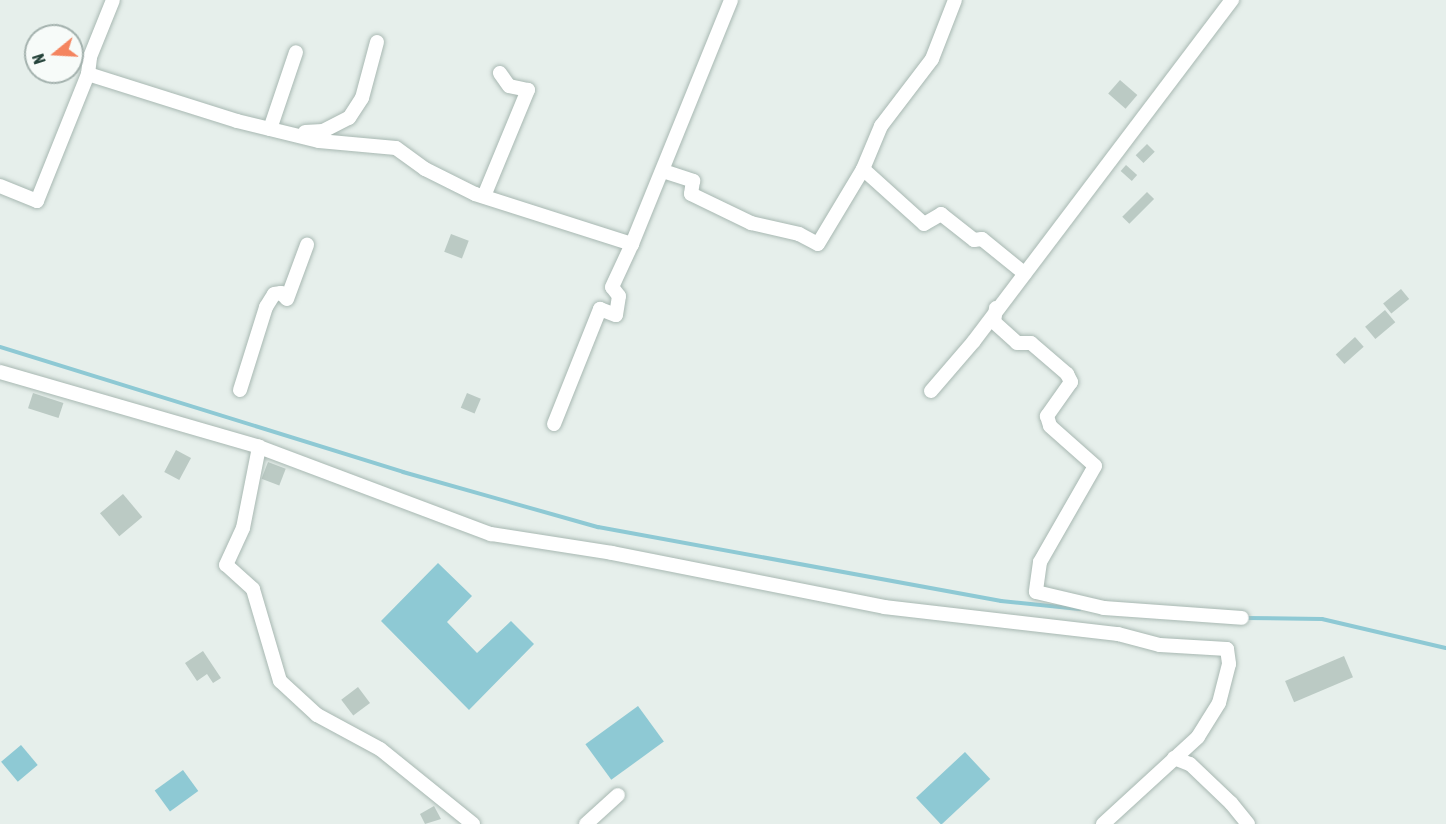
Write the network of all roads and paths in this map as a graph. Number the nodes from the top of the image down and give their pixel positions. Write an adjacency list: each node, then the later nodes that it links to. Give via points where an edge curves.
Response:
1 (113, 0): 8 (street, via 90,57)
2 (731, 0): 12 (street)
3 (956, 0): 11 (street, via 932,58 881,126)
4 (1232, 0): 17 (street)
5 (377, 42): 10 (street, via 362,98 349,118 323,131 307,131)
6 (296, 52): 9 (street)
7 (500, 73): 14 (street, via 509,86 528,90)
8 (88, 74): 9 (street); 13 (street, via 37,201)
9 (270, 129): 10 (street)
10 (298, 136): 14 (street, via 396,148 425,169)
11 (863, 169): 12 (street, via 818,244 799,234 751,223 691,194 693,181); 17 (street, via 924,224 941,214 974,240 982,239)
12 (663, 171): 15 (street)
13 (0, 186)
14 (484, 196): 15 (street)
15 (632, 244): 22 (street, via 612,287 619,296 615,315 600,309)
16 (307, 245): 20 (street, via 288,299 281,293 274,294 266,307)
17 (1025, 274): 18 (street)
18 (996, 308): 21 (street, via 974,341); 24 (street, via 994,322 1017,343 1031,343 1067,374 1071,382 1047,416 1050,426 1095,466 1040,562 1036,592 1104,608)
19 (0, 372): 23 (street)
20 (240, 390)
21 (931, 391)
22 (554, 424)
23 (259, 447): 25 (street, via 491,534 612,553 896,609 1118,634 1160,645 1227,649 1229,664 1219,703 1198,736); 27 (street, via 243,528 226,565 253,589 280,681 317,715 380,749)
24 (1242, 618)
25 (1174, 758): 29 (street); 30 (street, via 1190,764)
26 (618, 795): 28 (street)
27 (473, 824)
28 (586, 824)
29 (1103, 824)
30 (1248, 824)

